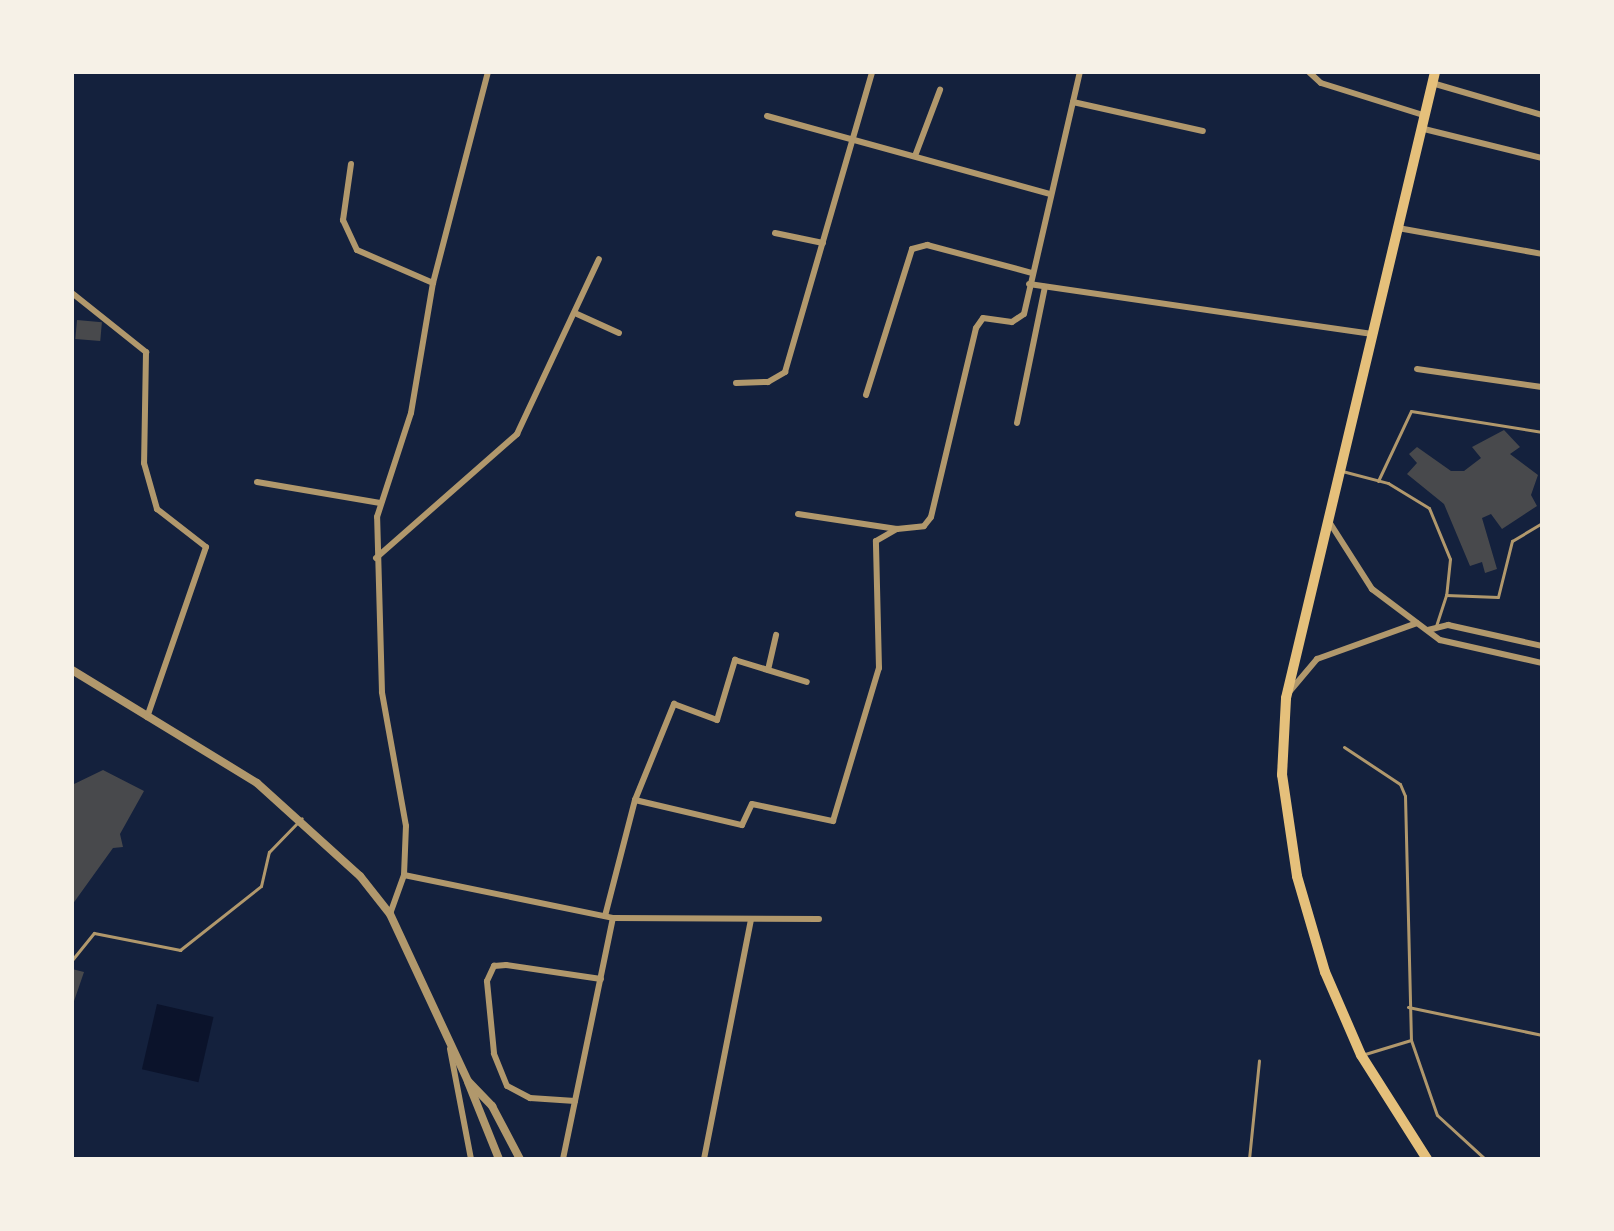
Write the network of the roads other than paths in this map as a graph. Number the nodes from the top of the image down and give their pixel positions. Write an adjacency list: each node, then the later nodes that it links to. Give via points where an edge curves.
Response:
1 (488, 72): 24 (street)
2 (872, 72): 13 (street)
3 (1080, 72): 7 (street)
4 (1309, 72): 8 (street, via 1321,83)
5 (1433, 78): 8 (main road); 9 (street)
6 (940, 90): 14 (street)
7 (1073, 102): 12 (street); 17 (street)
8 (1423, 115): 11 (main road)
9 (1542, 115)
10 (767, 116): 13 (street)
11 (1420, 128): 15 (street); 18 (main road)
12 (1203, 131)
13 (854, 137): 14 (street); 20 (street)
14 (915, 156): 17 (street)
15 (1542, 158)
16 (351, 164): 24 (street, via 343,220 357,250)
17 (1050, 194): 23 (street)
18 (1398, 228): 21 (street); 30 (main road)
19 (775, 233): 20 (street)
20 (823, 243): 32 (street, via 785,372 768,382)
21 (1542, 254)
22 (599, 259): 28 (street)
23 (1032, 273): 25 (street); 34 (street, via 927,245 912,249)
24 (433, 283): 40 (street, via 411,413)
25 (1029, 284): 26 (street); 44 (street, via 1018,320 992,316 976,328 931,517 924,526)
26 (1045, 287): 30 (street); 35 (street)
27 (72, 293): 56 (street, via 146,352 144,463 157,509 206,547)
28 (577, 314): 29 (street); 45 (street, via 517,434)
29 (619, 333)
30 (1372, 334): 37 (main road)
31 (1417, 369): 33 (street)
32 (736, 383)
33 (1542, 387)
34 (866, 395)
35 (1017, 423)
36 (1542, 432): 38 (lane, via 1411,411)
37 (1338, 470): 38 (lane); 42 (main road)
38 (1378, 481): 46 (lane, via 1419,498 1438,521 1450,559)
39 (257, 482): 40 (street)
40 (380, 503): 45 (street)
41 (798, 514): 44 (street)
42 (1327, 517): 47 (street, via 1372,589); 55 (main road)
43 (1542, 523): 46 (lane, via 1512,541 1498,597)
44 (897, 529): 58 (street, via 874,548 879,668 833,821 752,804 742,825)
45 (376, 558): 60 (street, via 382,692 405,801)
46 (1446, 595): 48 (lane)
47 (1417, 623): 48 (street); 55 (street, via 1317,659)
48 (1432, 629): 50 (street); 51 (street, via 1445,643)
49 (776, 635): 53 (street)
50 (1542, 646)
51 (1542, 663)
52 (72, 670): 56 (street)
53 (768, 670): 54 (street); 58 (street, via 735,660 717,720 674,704)
54 (807, 682)
55 (1286, 698): 72 (main road, via 1282,775 1297,876 1325,972)
56 (146, 717): 59 (street, via 257,783)
57 (1344, 747): 68 (lane, via 1400,784 1405,796)
58 (635, 800): 62 (street)
59 (302, 818): 61 (street); 66 (lane, via 269,852 261,886 180,950 94,933)
60 (404, 875): 61 (street); 62 (street)
61 (390, 914): 69 (street)
62 (605, 916): 63 (street)
63 (613, 918): 65 (street); 67 (street)
64 (819, 919): 65 (street)
65 (751, 920): 80 (street)
66 (72, 960)
67 (601, 979): 75 (street); 75 (street, via 506,965 494,966 487,981 494,1053 507,1086 530,1098)
68 (1408, 1007): 70 (lane); 71 (lane)
69 (446, 1026): 74 (street); 76 (street)
70 (1542, 1035)
71 (1411, 1040): 72 (lane); 83 (lane, via 1437,1115)
72 (1361, 1055): 82 (main road)
73 (1259, 1061): 81 (lane)
74 (468, 1081): 77 (street); 78 (street, via 492,1106)
75 (575, 1101): 79 (street)
76 (471, 1159)
77 (499, 1159)
78 (520, 1159)
79 (563, 1159)
80 (704, 1159)
81 (1249, 1159)
82 (1427, 1159)
83 (1485, 1159)

